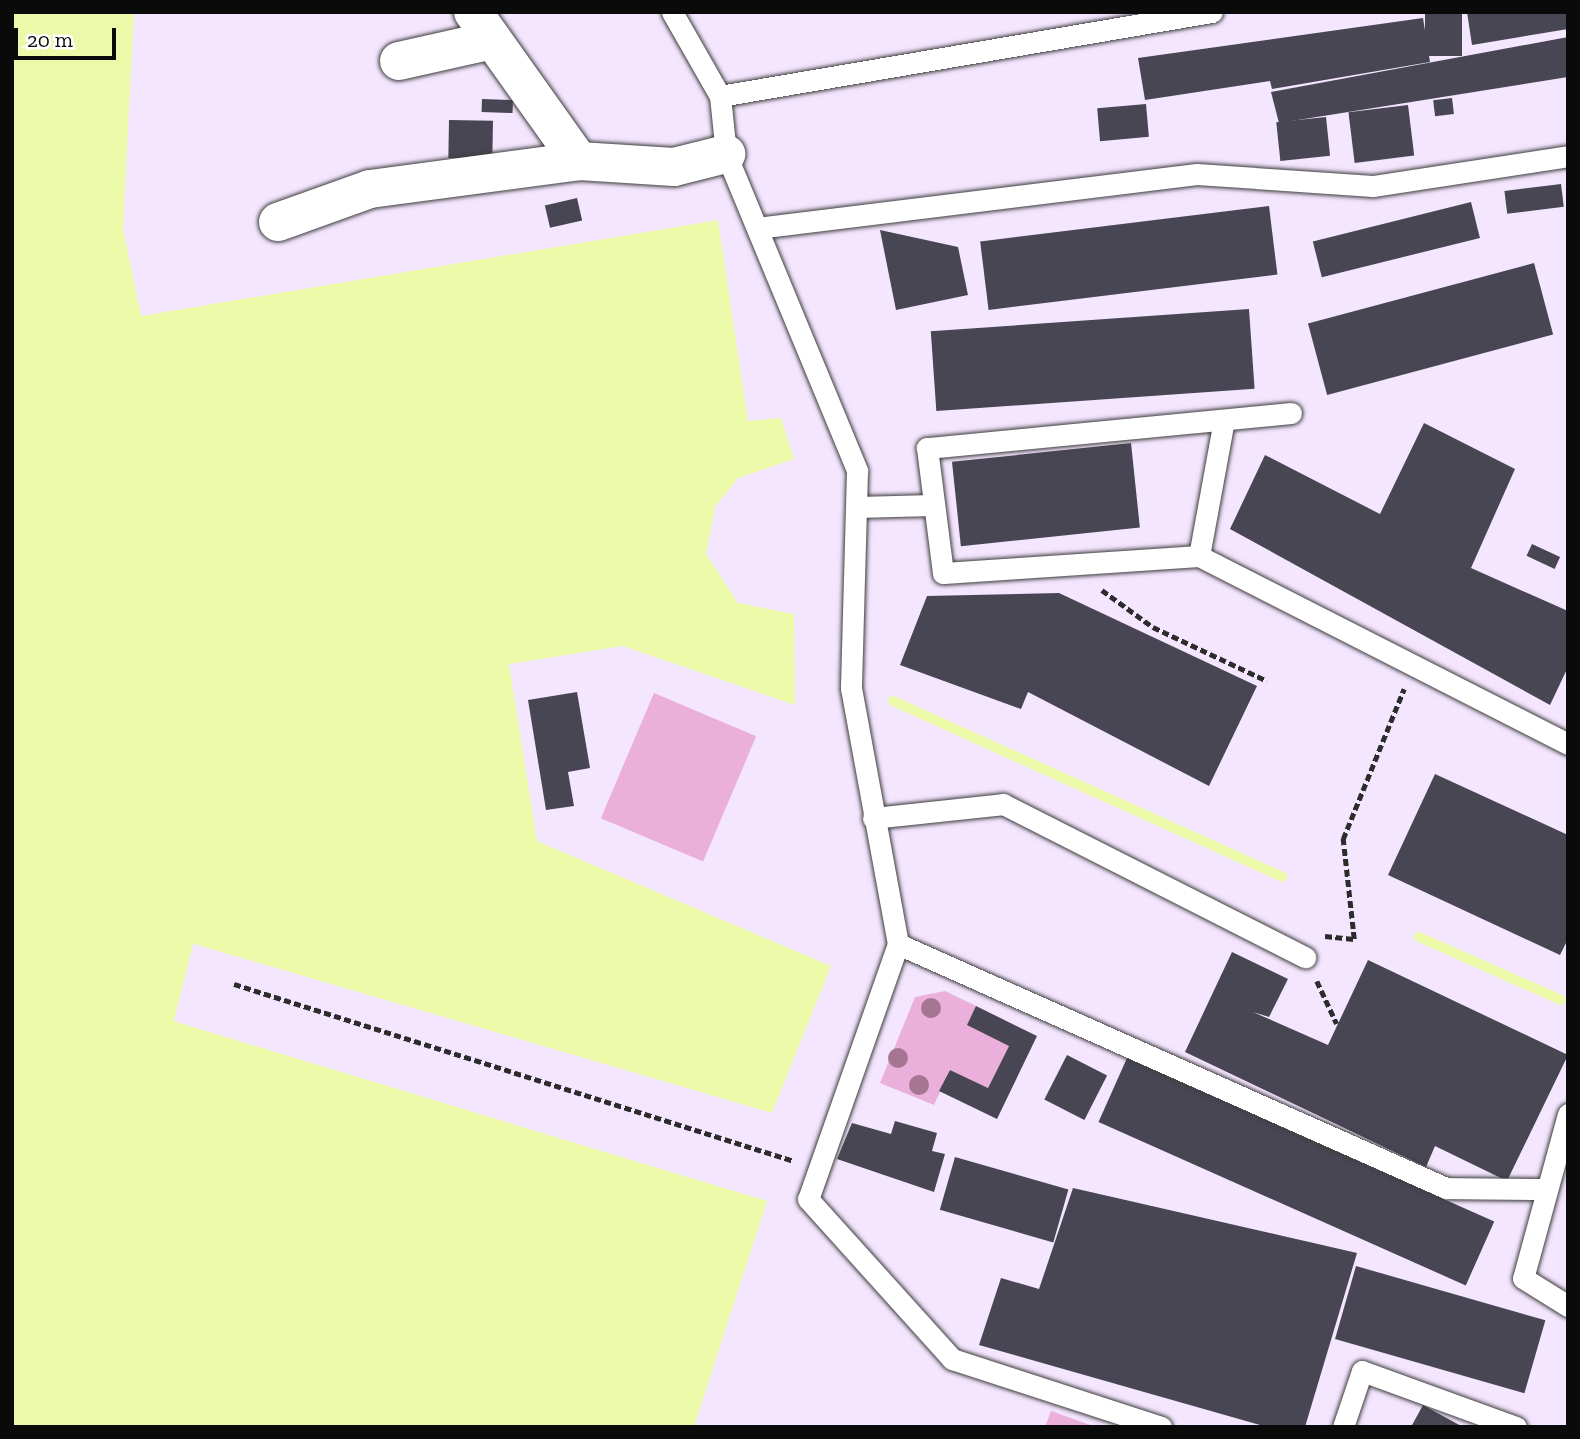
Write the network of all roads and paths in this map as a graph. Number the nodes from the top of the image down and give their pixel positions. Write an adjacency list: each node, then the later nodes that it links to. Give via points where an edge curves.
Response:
1 (672, 12): 5 (lane)
2 (1212, 12): 5 (lane)
3 (483, 26): 4 (street); 8 (street)
4 (399, 61)
5 (720, 96): 6 (lane)
6 (726, 154): 8 (street, via 674,167); 10 (lane)
7 (1568, 156): 10 (lane, via 1373,186 1197,174)
8 (579, 161): 9 (street, via 370,189)
9 (278, 222)
10 (757, 228): 14 (lane, via 857,471)
11 (1291, 414): 12 (lane)
12 (1224, 420): 13 (lane, via 927,448); 15 (lane)
13 (933, 505): 14 (lane); 16 (lane, via 943,573)
14 (857, 507): 20 (lane, via 850,688)
15 (1199, 556): 16 (lane); 17 (lane)
16 (1067, 565): 18 (path, via 1153,627)
17 (1414, 665): 19 (lane); 22 (path, via 1343,839 1354,939 1322,936)
18 (1267, 681)
19 (1568, 744)
20 (873, 818): 21 (lane); 22 (lane, via 1003,804)
21 (898, 944): 26 (lane); 27 (lane, via 1446,1188)
22 (1305, 957): 24 (path)
23 (234, 984): 26 (path)
24 (1338, 1024)
25 (1568, 1114): 27 (lane)
26 (821, 1170): 29 (lane, via 808,1199 952,1359)
27 (1547, 1189): 28 (lane, via 1523,1279)
28 (1568, 1306)
29 (1161, 1427)
30 (1343, 1427): 31 (lane, via 1362,1371)
31 (1516, 1427)

